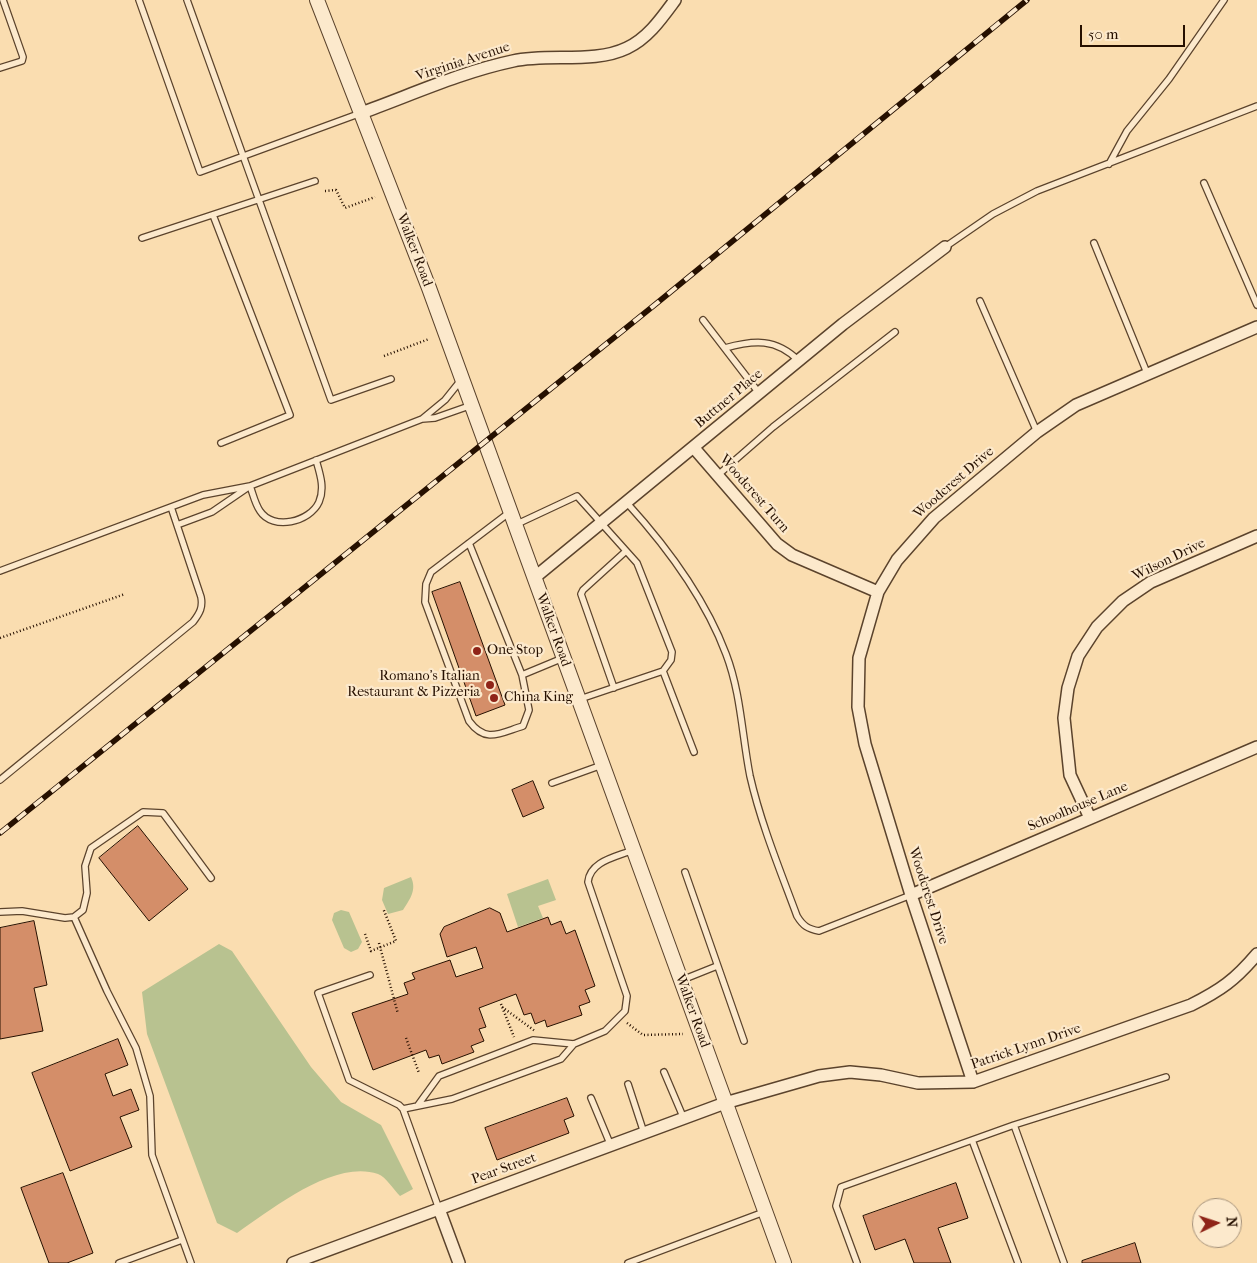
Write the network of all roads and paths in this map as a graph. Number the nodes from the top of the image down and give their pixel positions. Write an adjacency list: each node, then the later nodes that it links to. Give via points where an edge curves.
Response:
1 (3, 0): 7 (lane, via 23,57 22,61)
2 (139, 0): 10 (lane, via 200,172)
3 (187, 0): 10 (lane)
4 (317, 0): 9 (street, Walker Road)
5 (675, 0): 9 (street, Virginia Avenue, via 643,38 627,48 597,56 536,57 514,61 464,75)
6 (1224, 0): 11 (lane, via 1169,80 1127,131)
7 (0, 68)
8 (1257, 106): 11 (lane)
9 (361, 113): 10 (lane); 31 (street, Walker Road)
10 (243, 156): 16 (lane)
11 (1109, 164): 20 (lane, via 1036,191 993,214)
12 (314, 181): 16 (lane)
13 (1204, 183): 22 (lane)
14 (325, 191): 15 (path, via 336,190 345,208)
15 (375, 197)
16 (259, 200): 17 (lane); 32 (lane, via 331,400)
17 (213, 215): 18 (lane); 37 (lane, via 290,415)
18 (142, 238)
19 (1094, 243): 30 (lane)
20 (945, 246): 29 (street, Buttner Place)
21 (980, 301): 36 (lane)
22 (1257, 305)
23 (703, 320): 27 (lane)
24 (1257, 327): 30 (street, Woodcrest Drive)
25 (895, 332): 40 (lane, via 773,427)
26 (430, 339): 28 (path)
27 (725, 348): 29 (lane, via 747,342 770,344 786,348); 33 (lane)
28 (384, 356)
29 (799, 361): 33 (street, Buttner Place)
30 (1147, 372): 36 (street, Woodcrest Drive, via 1076,405)
31 (462, 378): 34 (street, Walker Road); 35 (lane, via 446,400)
32 (391, 379)
33 (760, 394): 38 (street, Buttner Place)
34 (472, 405): 35 (lane); 44 (street, Walker Road)
35 (422, 419): 39 (lane)
36 (1037, 432): 52 (street, Woodcrest Drive, via 934,518 897,560)
37 (221, 443)
38 (694, 448): 40 (street, Woodcrest Turn); 42 (street, Buttner Place)
39 (316, 460): 41 (lane); 41 (lane, via 322,489 319,502 304,517 280,522 269,520 259,511)
40 (718, 475): 52 (street, Woodcrest Turn, via 777,544 792,555)
41 (250, 486): 43 (lane, via 203,494); 46 (lane, via 212,512)
42 (627, 502): 45 (street, Buttner Place); 69 (lane, via 657,536 702,602 726,655 758,807 802,924 819,931)
43 (171, 507): 46 (lane); 50 (lane)
44 (513, 518): 45 (lane, via 576,496); 48 (lane); 51 (street, Walker Road)
45 (601, 524): 49 (lane); 51 (street, Buttner Place)
46 (177, 525): 63 (lane, via 201,597 198,615)
47 (1257, 536): 65 (street, Wilson Drive, via 1151,582 1123,600 1097,627 1078,656 1068,688 1064,718 1070,775)
48 (469, 543): 57 (lane); 57 (lane, via 431,572 426,584 425,602 469,722 478,732 493,736 523,726 529,710)
49 (626, 551): 56 (lane, via 637,562 672,652 671,660); 58 (lane, via 581,594)
50 (0, 571)
51 (534, 578): 55 (street, Walker Road)
52 (878, 592): 69 (street, Woodcrest Drive, via 859,658 858,707 864,744)
53 (125, 594): 54 (path)
54 (0, 638)
55 (563, 658): 57 (lane); 59 (street, Walker Road)
56 (663, 671): 58 (lane); 61 (lane)
57 (522, 675)
58 (614, 688): 59 (lane)
59 (579, 700): 62 (street, Walker Road)
60 (1257, 747): 65 (street, Schoolhouse Lane)
61 (694, 752)
62 (602, 765): 64 (lane); 66 (street, Walker Road)
63 (0, 780)
64 (552, 783)
65 (1090, 818): 69 (street, Schoolhouse Lane)
66 (633, 850): 79 (street, Walker Road); 87 (lane, via 593,867 588,882 628,996 627,1004 620,1017 605,1031)
67 (685, 872): 77 (lane)
68 (211, 878): 72 (lane, via 163,812 143,812 92,848 85,866 87,893 83,910)
69 (911, 895): 91 (street, Woodcrest Drive)
70 (383, 908): 75 (path, via 396,941)
71 (0, 912): 72 (lane)
72 (74, 916): 104 (lane, via 136,1048 150,1096 152,1155)
73 (365, 934): 75 (path, via 371,951)
74 (378, 943): 75 (path)
75 (380, 948): 80 (path)
76 (1257, 954): 91 (street, Patrick Lynn Drive, via 1220,991 1191,1006)
77 (717, 966): 79 (lane); 86 (lane)
78 (370, 975): 96 (lane, via 318,993 349,1080)
79 (681, 981): 94 (street, Walker Road)
80 (398, 1014)
81 (627, 1023): 83 (path, via 643,1035)
82 (535, 1031): 85 (path, via 501,1005)
83 (683, 1034)
84 (406, 1038): 89 (path)
85 (515, 1038)
86 (744, 1041)
87 (574, 1044): 95 (lane, via 561,1059 452,1099); 95 (lane, via 533,1040 439,1076)
88 (664, 1072): 97 (lane)
89 (419, 1073)
90 (1166, 1077): 98 (lane)
91 (973, 1082): 94 (street, Patrick Lynn Drive, via 918,1083 850,1072 819,1076)
92 (628, 1084): 99 (lane)
93 (591, 1098): 101 (lane)
94 (725, 1103): 97 (street, Pear Street); 103 (street, Walker Road)
95 (418, 1105): 96 (lane)
96 (403, 1110): 102 (lane)
97 (684, 1118): 99 (street, Pear Street)
98 (1014, 1125): 100 (lane); 113 (lane)
99 (644, 1133): 101 (street, Pear Street)
100 (972, 1140): 111 (lane, via 841,1187 836,1206); 112 (lane)
101 (611, 1146): 102 (street, Pear Street)
102 (439, 1209): 107 (street, Pear Street); 108 (street)
103 (765, 1212): 109 (lane); 110 (street, Walker Road)
104 (182, 1240): 105 (lane); 106 (lane)
105 (119, 1263)
106 (191, 1263)
107 (293, 1263)
108 (459, 1263)
109 (628, 1263)
110 (784, 1263)
111 (857, 1263)
112 (1018, 1263)
113 (1064, 1263)

